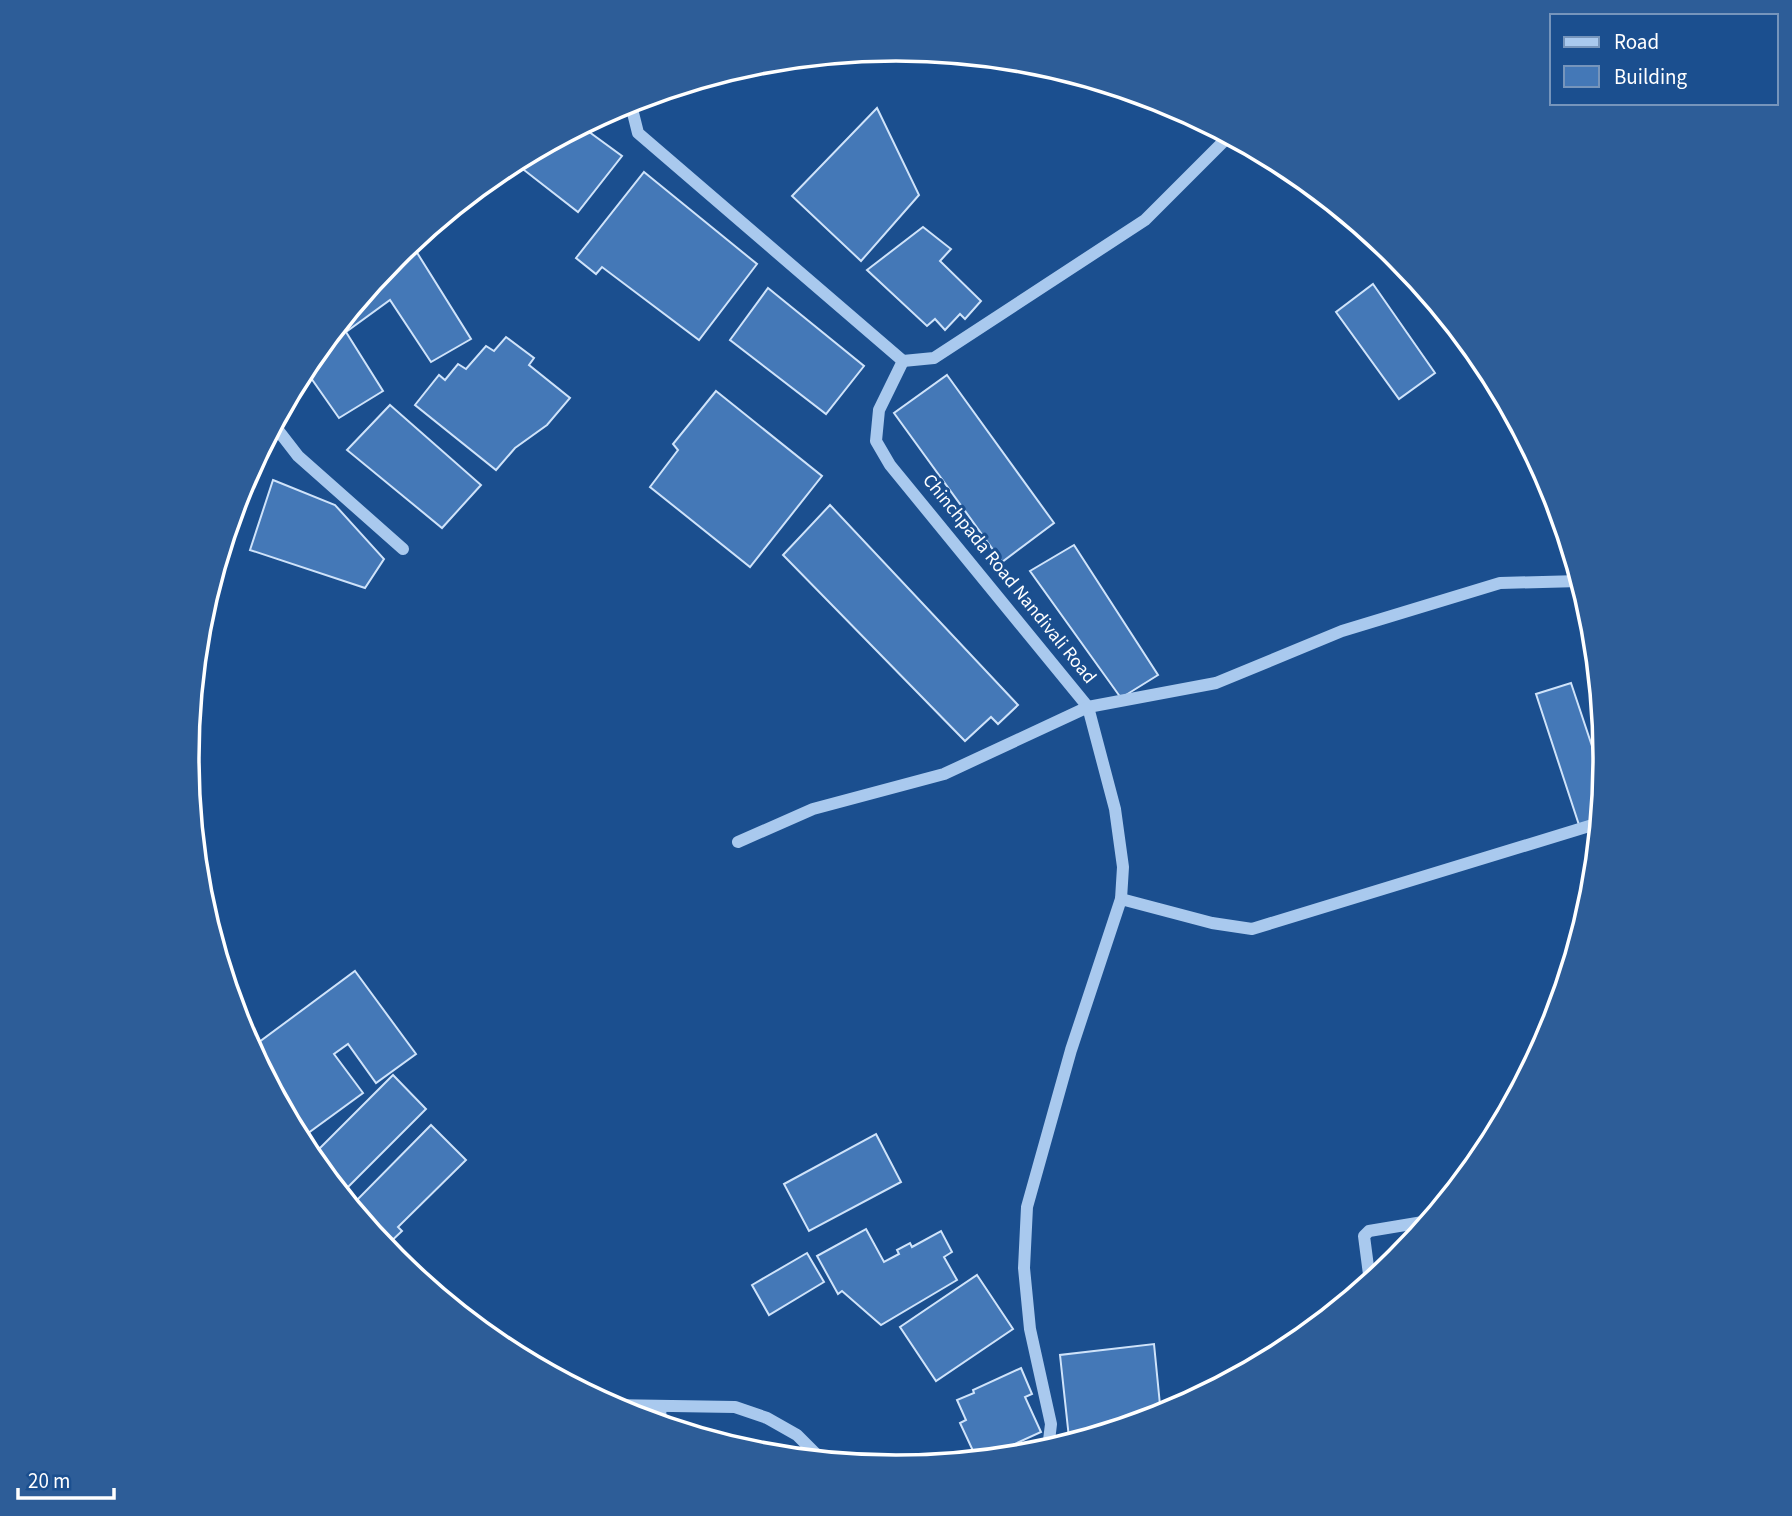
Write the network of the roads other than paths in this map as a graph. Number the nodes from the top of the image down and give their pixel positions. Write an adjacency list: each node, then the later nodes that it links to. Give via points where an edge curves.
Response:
1 (633, 113): 3 (street, via 638,133)
2 (1222, 143): 3 (street, via 1144,220 934,358)
3 (903, 361): 7 (street, Chinchpada Road Nandivali Road, via 879,410 876,441 890,465)
4 (280, 433): 5 (street, via 298,456)
5 (403, 549)
6 (1570, 581): 7 (street, via 1500,583 1342,631 1216,683)
7 (1088, 706): 9 (street, via 944,774 813,809); 10 (street, Chinchpada Road Nandivali Road, via 1115,809 1123,867)
8 (1589, 826): 10 (street, via 1252,929)
9 (738, 842)
10 (1121, 899): 16 (street, Chinchpada Road Nandivali Road, via 1071,1050 1027,1206 1024,1268)
11 (1414, 1223): 12 (street, via 1369,1231 1364,1236)
12 (1368, 1270)
13 (639, 1406): 14 (street)
14 (660, 1406): 15 (street); 17 (street, via 735,1407 767,1418)
15 (660, 1414)
16 (1049, 1437)
17 (812, 1450)

